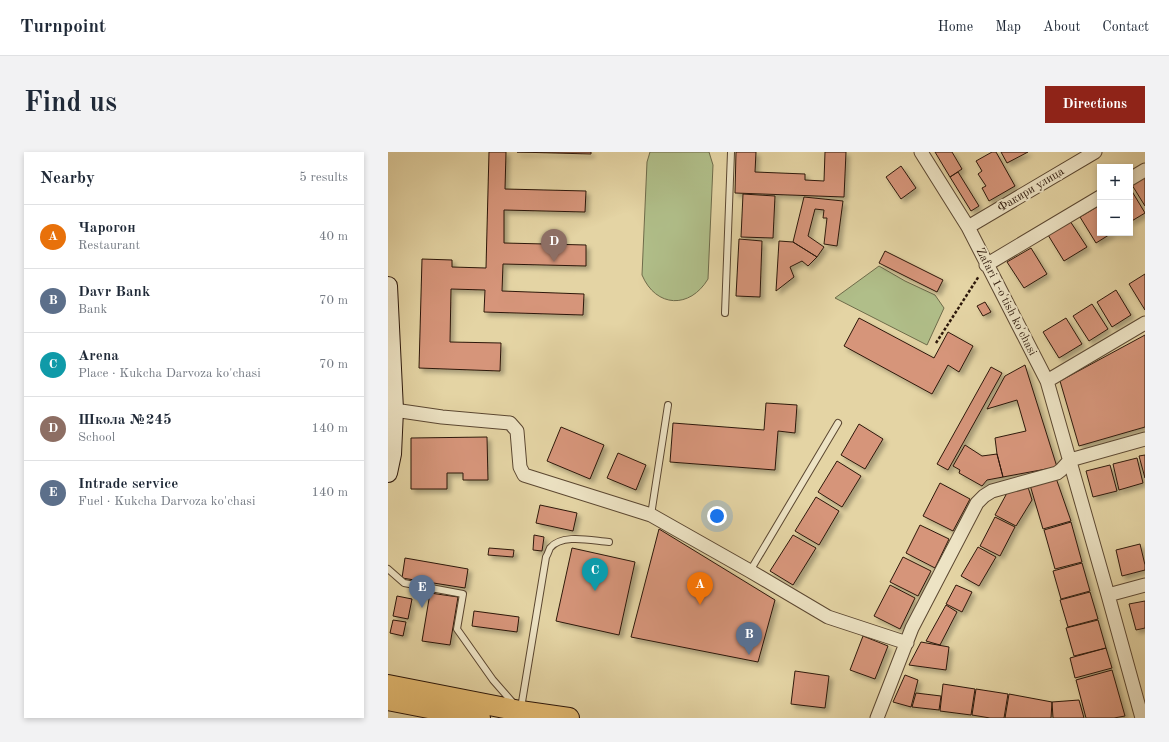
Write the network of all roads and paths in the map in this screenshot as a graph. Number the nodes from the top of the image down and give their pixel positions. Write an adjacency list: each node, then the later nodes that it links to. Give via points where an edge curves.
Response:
1 (731, 152): 10 (lane)
2 (922, 152): 7 (street, Zafari 1-o'tish ko'chasi)
3 (1095, 152): 7 (street, Факири улица)
4 (1145, 170): 5 (street)
5 (1133, 177)
6 (1097, 199): 8 (street)
7 (968, 227): 8 (street, Zafari 1-o'tish ko'chasi)
8 (986, 265): 12 (path); 13 (street, Zafari 1-o'tish ko'chasi)
9 (388, 286): 15 (street)
10 (725, 313)
11 (1145, 323): 13 (street)
12 (936, 343)
13 (1047, 381): 18 (street, Zafari 1-o'tish ko'chasi)
14 (668, 405): 20 (lane)
15 (394, 410): 19 (street, via 392,454); 20 (street, via 510,423 517,431 520,467 524,475)
16 (838, 423): 23 (lane)
17 (1145, 438): 18 (street)
18 (1070, 460): 25 (street, Zafari 1-o'tish ko'chasi); 26 (street, via 1057,473 992,491 977,503)
19 (388, 473)
20 (651, 515): 23 (street)
21 (609, 542): 29 (lane, via 567,538 551,548 546,557)
22 (388, 569): 29 (lane, via 404,583 463,594 457,629)
23 (750, 570): 26 (street, via 828,617)
24 (1145, 585): 25 (street)
25 (1108, 595): 33 (street, Zafari 1-o'tish ko'chasi)
26 (907, 642): 32 (street)
27 (388, 685): 29 (main road)
28 (388, 700): 30 (main road)
29 (520, 715): 31 (main road)
30 (480, 718)
31 (569, 718)
32 (877, 718)
33 (1142, 718)

